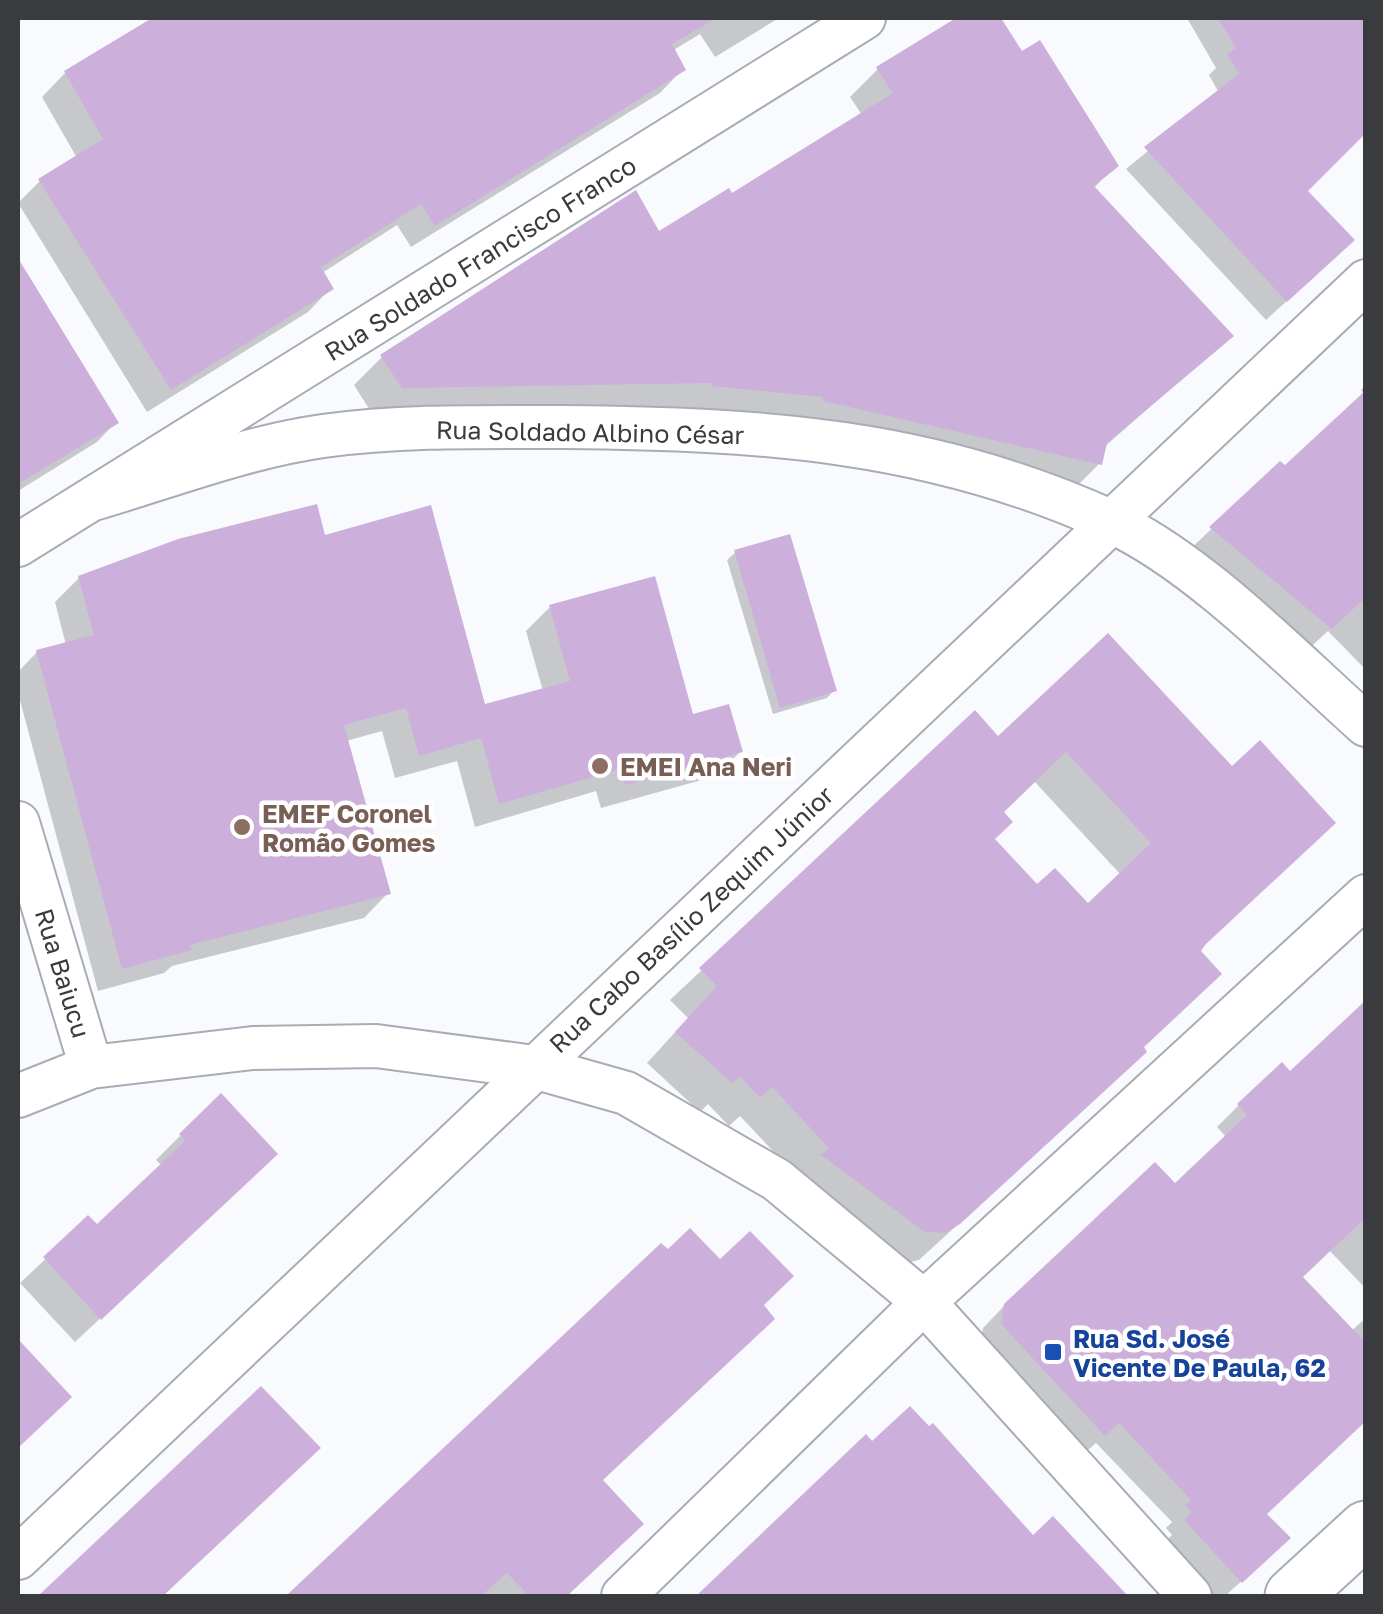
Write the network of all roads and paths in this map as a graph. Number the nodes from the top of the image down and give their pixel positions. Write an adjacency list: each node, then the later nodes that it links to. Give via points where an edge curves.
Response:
1 (864, 18): 3 (street, Rua Soldado Francisco Franco)
2 (1366, 281): 4 (street, Rua Cabo Basílio Zequim Júnior)
3 (97, 498): 4 (street, Rua Soldado Albino César, via 321,437 404,429 688,428 882,447 979,470); 5 (street)
4 (1114, 523): 6 (street, Rua Soldado Albino César, via 1166,554); 10 (street, Rua Cabo Basílio Zequim Júnior)
5 (18, 545)
6 (1366, 725)
7 (18, 822): 9 (street, Rua Baiucu)
8 (1366, 896): 12 (street)
9 (90, 1067): 10 (street, via 253,1048 376,1046); 11 (street)
10 (534, 1067): 12 (street, via 626,1093 777,1180); 14 (street, Rua Cabo Basílio Zequim Júnior)
11 (18, 1096)
12 (924, 1302): 15 (street); 16 (street)
13 (1366, 1529): 17 (main road)
14 (18, 1558)
15 (623, 1596)
16 (1190, 1596)
17 (1293, 1596)

